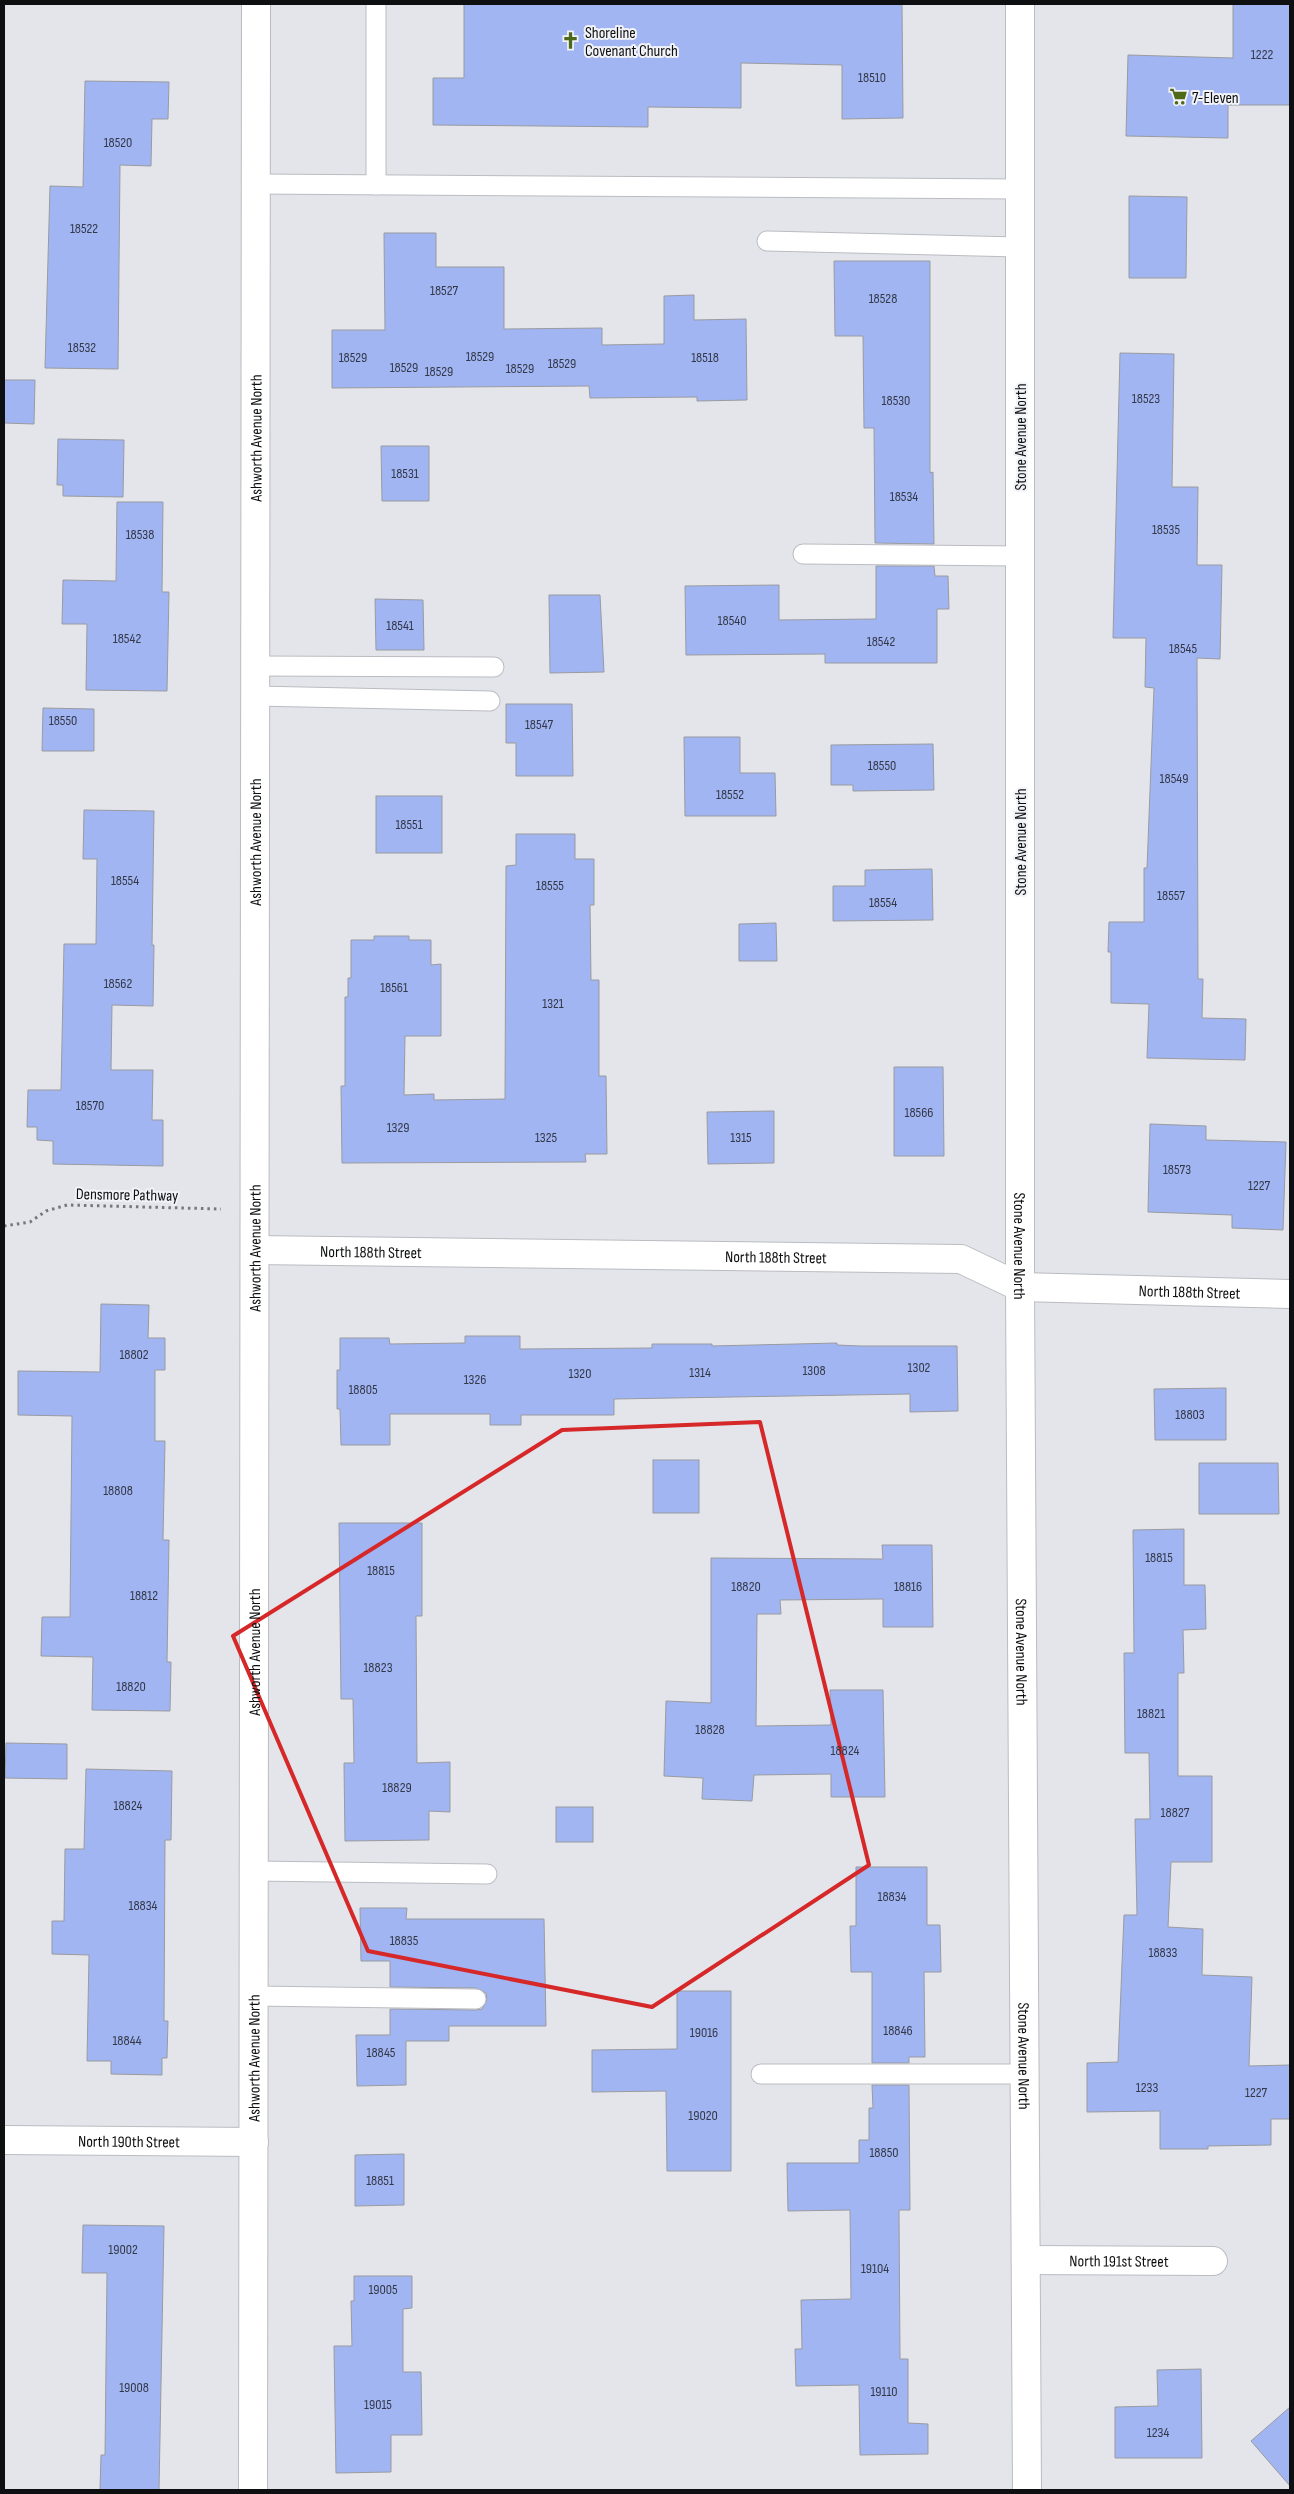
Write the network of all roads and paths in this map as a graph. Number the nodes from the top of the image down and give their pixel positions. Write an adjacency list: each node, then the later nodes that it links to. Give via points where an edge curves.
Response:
1 (256, 4): 4 (street, Ashworth Avenue North)
2 (376, 4): 5 (lane)
3 (1020, 4): 6 (street, Stone Avenue North)
4 (256, 184): 5 (lane); 11 (street, Ashworth Avenue North)
5 (376, 185): 6 (lane)
6 (1020, 189): 8 (street, Stone Avenue North)
7 (767, 241): 8 (lane)
8 (1020, 247): 10 (street, Stone Avenue North)
9 (802, 554): 10 (lane)
10 (1020, 556): 18 (street, Stone Avenue North)
11 (256, 666): 12 (lane); 13 (street, Ashworth Avenue North)
12 (494, 667)
13 (256, 696): 14 (lane); 15 (street, Ashworth Avenue North)
14 (490, 701)
15 (255, 1211): 16 (path, Densmore Pathway, via 67,1205 46,1211 30,1222); 17 (street, Ashworth Avenue North)
16 (4, 1226)
17 (255, 1250): 18 (street, North 188th Street, via 961,1259); 20 (street, Ashworth Avenue North)
18 (1020, 1287): 19 (street, North 188th Street); 25 (street, Stone Avenue North)
19 (1290, 1294)
20 (254, 1871): 21 (lane); 22 (street, Ashworth Avenue North)
21 (487, 1874)
22 (254, 1996): 23 (lane); 27 (street, Ashworth Avenue North)
23 (476, 1999)
24 (761, 2074): 25 (lane)
25 (1025, 2074): 28 (street, Stone Avenue North)
26 (4, 2140): 27 (street, North 190th Street)
27 (254, 2142): 30 (street, Ashworth Avenue North)
28 (1027, 2260): 29 (street, North 191st Street); 31 (street, Stone Avenue North)
29 (1213, 2261)
30 (253, 2490)
31 (1026, 2490)

